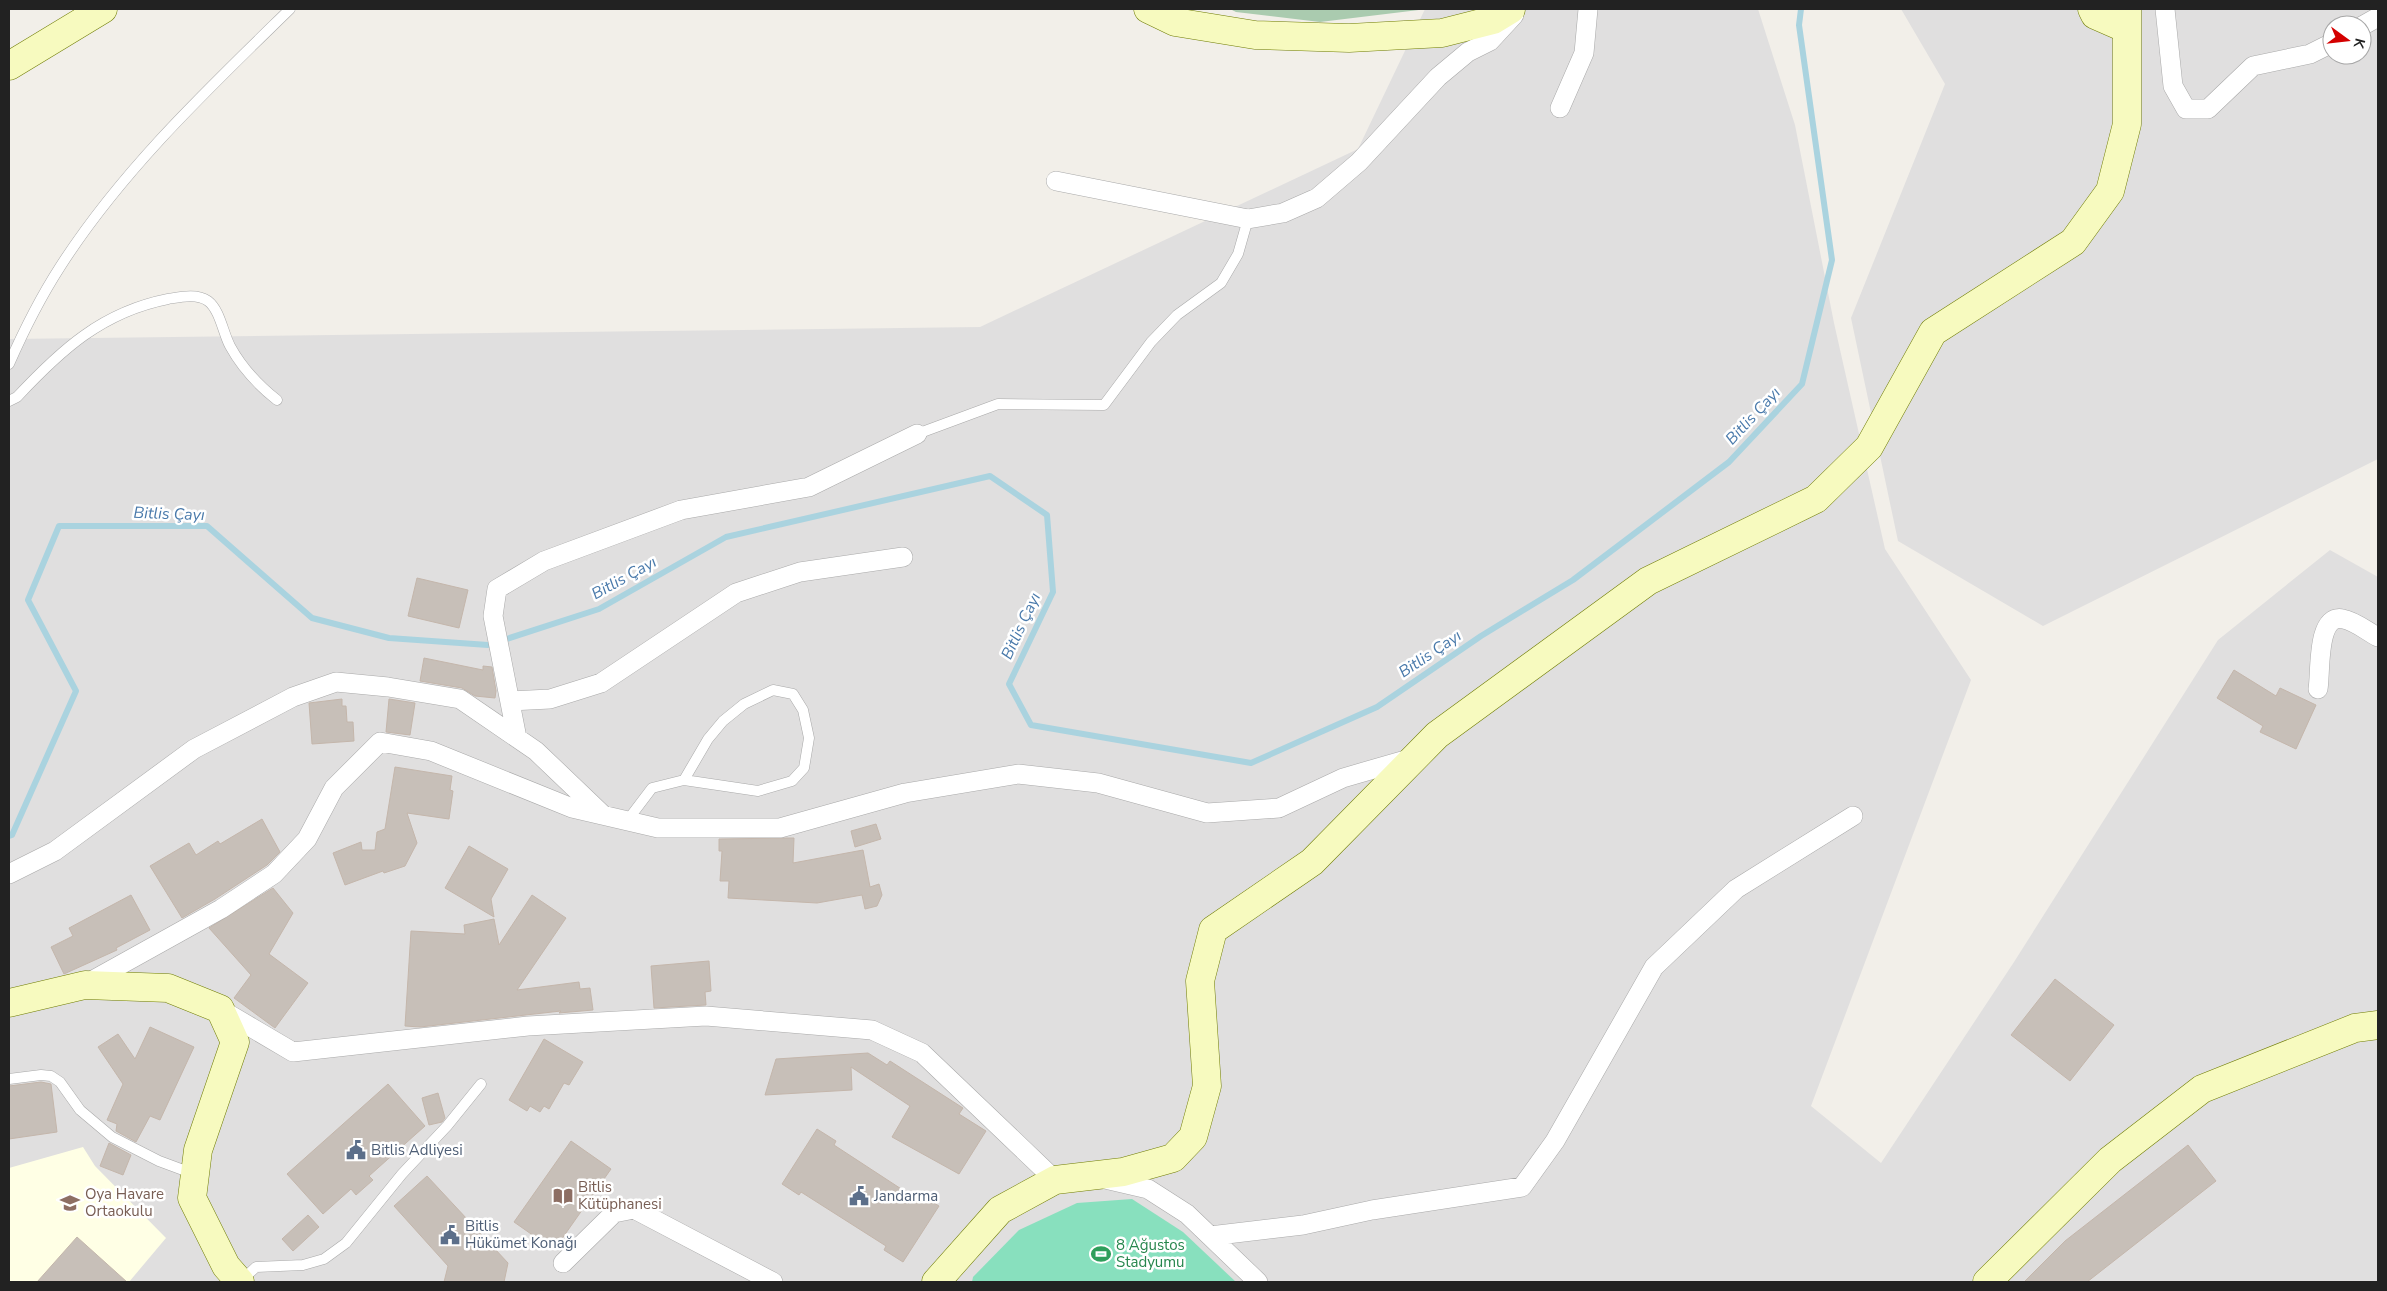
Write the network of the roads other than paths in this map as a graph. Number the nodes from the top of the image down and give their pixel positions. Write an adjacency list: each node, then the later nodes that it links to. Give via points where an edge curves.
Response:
1 (103, 9): 11 (street)
2 (290, 9): 15 (lane, via 230,67 113,194 60,266)
3 (1148, 9): 4 (street, via 1175,22 1255,35 1349,38 1442,33 1493,20)
4 (1511, 9)
5 (1520, 9): 14 (street, via 1490,41 1468,52 1438,77 1359,162 1317,198 1283,213)
6 (1588, 9): 12 (street, via 1584,53)
7 (2092, 9): 9 (street, via 2095,14)
8 (2165, 9): 10 (street, via 2173,86 2186,109 2208,109 2253,66 2310,54)
9 (2127, 19): 24 (street, via 2127,124 2110,191 2072,242 1933,332 1869,447 1816,499 1648,581 1437,735)
10 (2322, 47)
11 (9, 66)
12 (1560, 108)
13 (1056, 181): 14 (street)
14 (1248, 219): 18 (lane, via 1238,254 1221,283 1177,315 1151,342 1104,405 998,404)
15 (9, 364)
16 (277, 400): 17 (lane, via 238,361 215,309 208,301 187,296 119,314 96,325 59,354 17,397)
17 (9, 401)
18 (917, 434): 22 (street, via 809,487 681,510 544,561 497,589 493,616)
19 (903, 557): 22 (street, via 800,572 736,593 601,683 550,699)
20 (2378, 638): 21 (street, via 2346,619 2338,618 2331,622 2321,643)
21 (2318, 689)
22 (510, 701): 23 (street)
23 (517, 738): 26 (street, via 536,751); 29 (street, via 460,699 336,682 293,698 194,749 55,851)
24 (1415, 757): 28 (street, via 1344,778 1279,808 1207,813 1098,783 1018,774 904,793 780,828 658,828); 37 (street, via 1312,862 1213,930 1200,981 1207,1086 1193,1137 1173,1158 1123,1172)
25 (684, 780): 25 (lane, via 758,790 792,781 804,768 809,738 803,710 793,694 773,690 744,704 723,720 708,738); 28 (lane, via 652,788)
26 (604, 815): 28 (street); 30 (street, via 572,808 431,751 380,742 334,788 307,839 274,874 221,909)
27 (1853, 816): 39 (street, via 1736,889 1654,967 1555,1141 1522,1187 1303,1224)
28 (627, 821)
29 (9, 874)
30 (85, 985): 31 (street); 32 (street, via 168,988)
31 (9, 1003)
32 (220, 1009): 36 (street, via 235,1042 198,1150); 38 (street, via 293,1052 528,1026 706,1016 872,1030 922,1053)
33 (2378, 1025): 45 (street, via 2355,1028 2202,1089 2110,1160)
34 (9, 1079): 36 (lane, via 51,1076 60,1082 80,1110 112,1137 159,1161)
35 (481, 1084): 41 (lane, via 346,1243 324,1259 303,1265 256,1267)
36 (195, 1174): 41 (street, via 192,1198 226,1266)
37 (1093, 1176): 38 (street); 39 (street, via 1148,1189 1187,1214)
38 (1055, 1180): 43 (street, via 1000,1210)
39 (1210, 1236): 44 (street)
40 (563, 1263): 42 (street, via 614,1212 634,1209)
41 (240, 1282)
42 (773, 1282)
43 (936, 1282)
44 (1258, 1282)
45 (1987, 1282)

